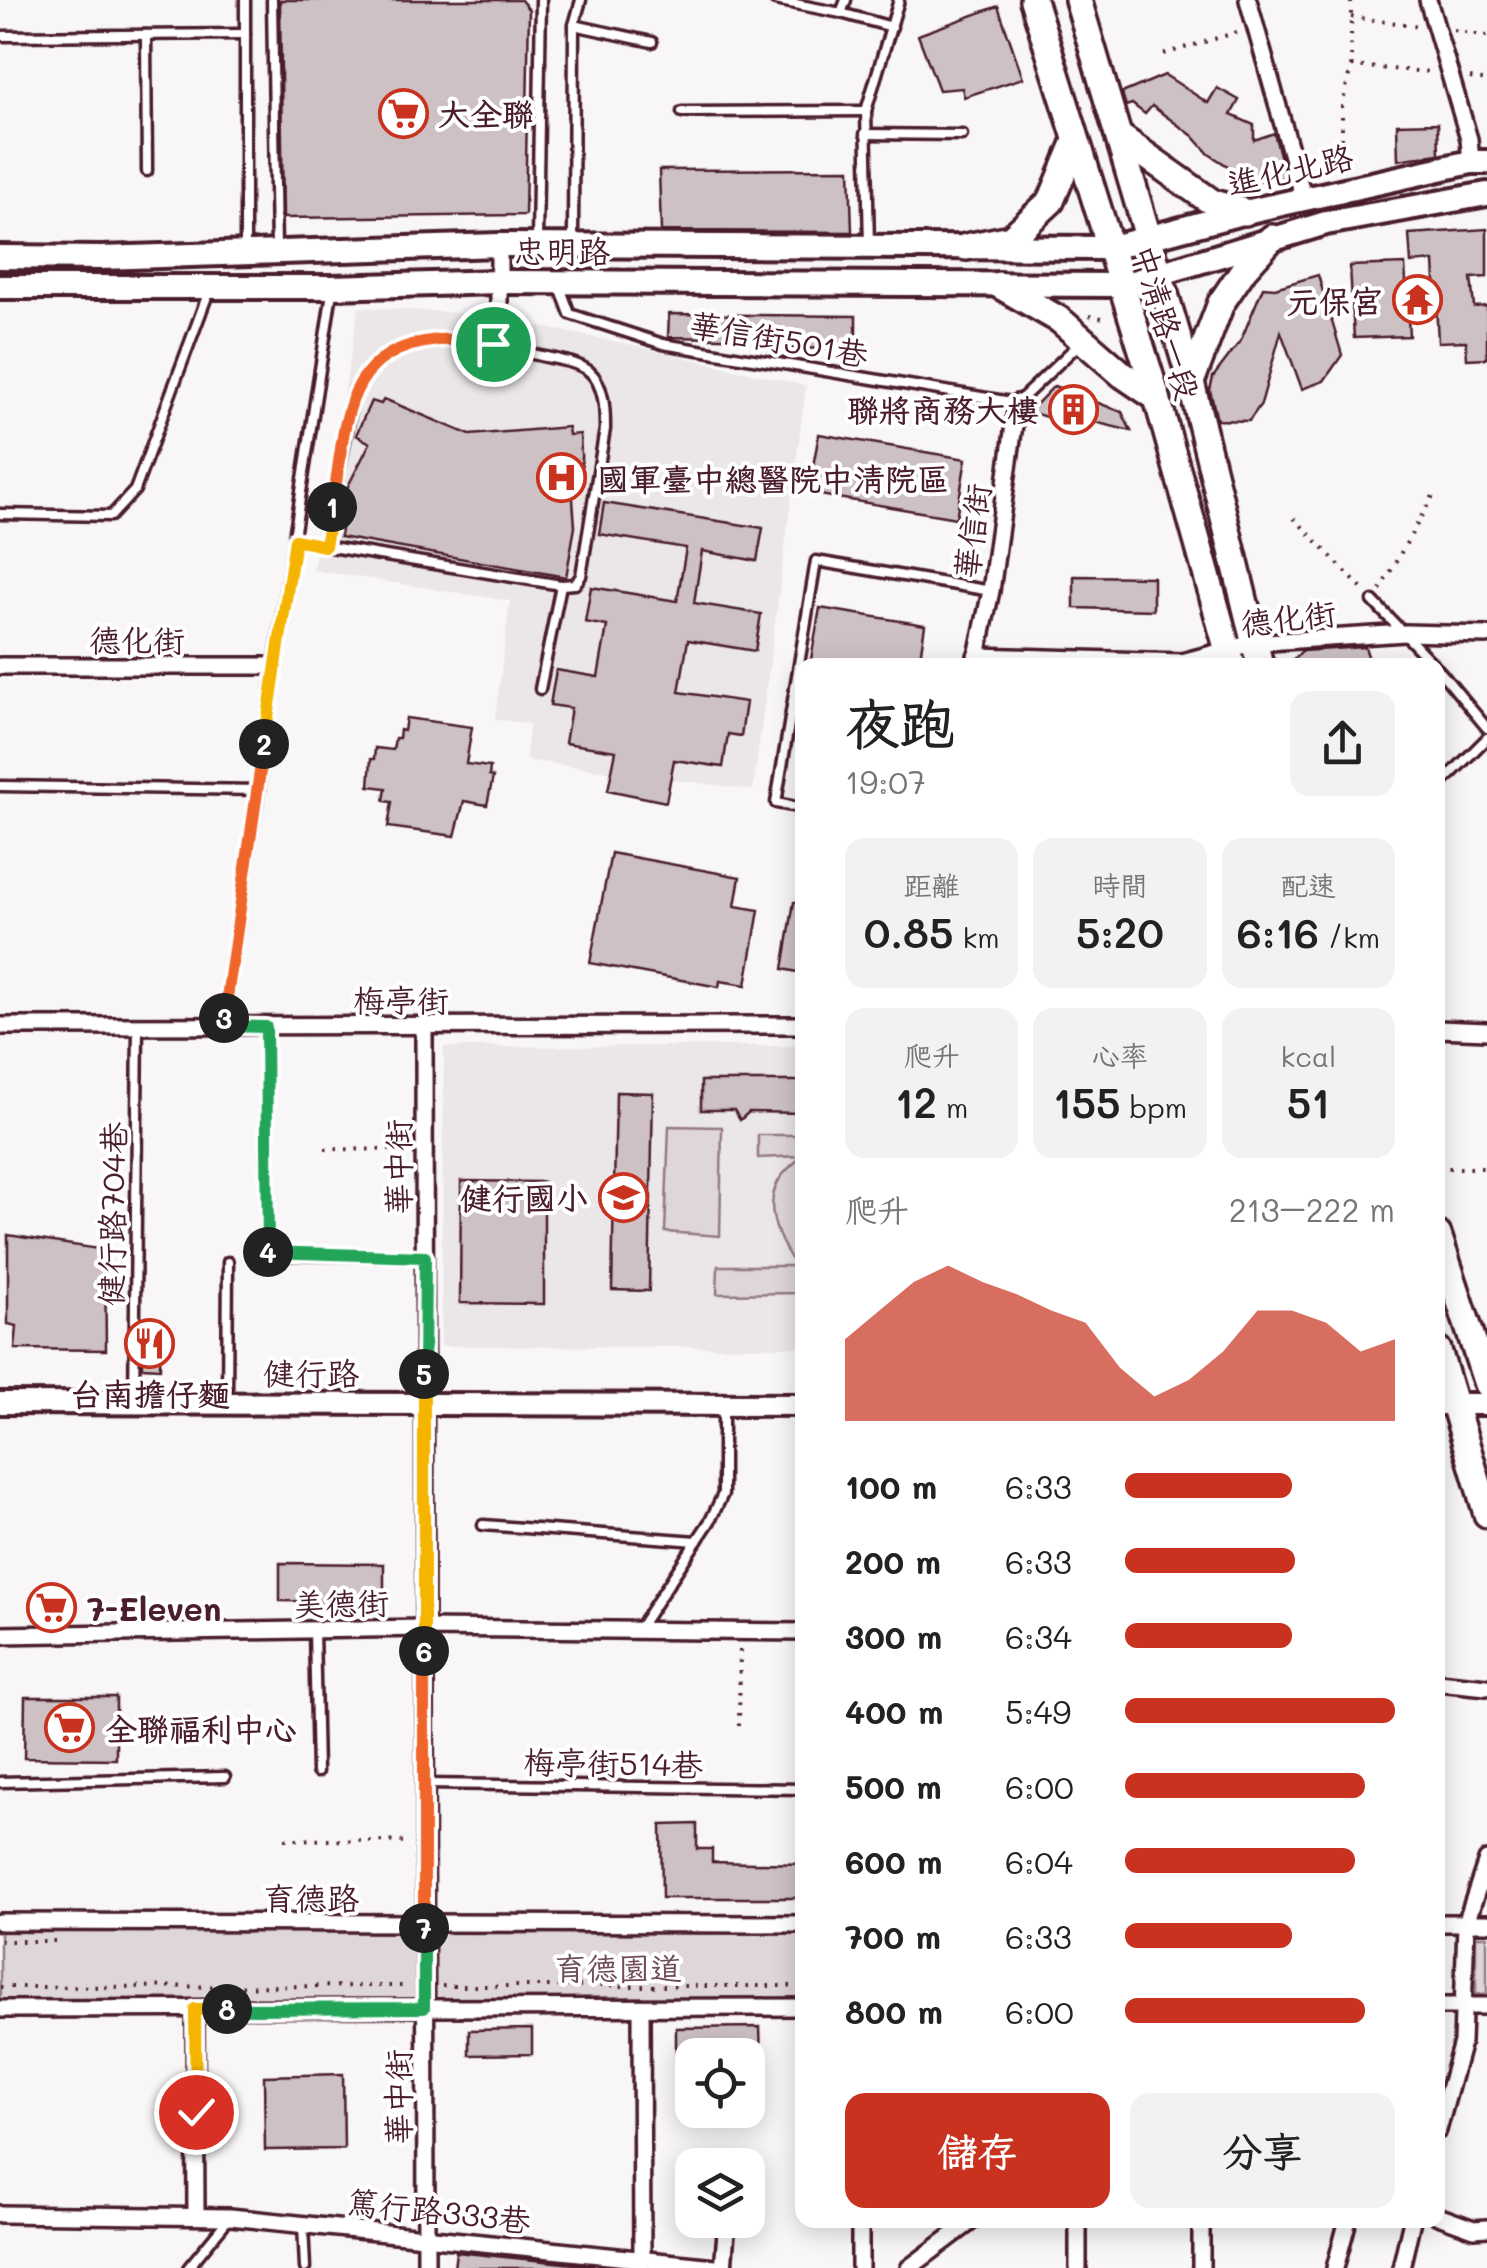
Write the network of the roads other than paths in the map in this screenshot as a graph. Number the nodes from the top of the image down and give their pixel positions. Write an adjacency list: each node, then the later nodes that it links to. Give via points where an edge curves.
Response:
1 (244, 0): 15 (lane)
2 (272, 0): 39 (lane)
3 (540, 0): 33 (lane)
4 (580, 0): 13 (lane)
5 (775, 0): 12 (lane)
6 (846, 0): 12 (lane)
7 (898, 0): 14 (lane)
8 (1033, 0): 24 (main road, 中清路一段)
9 (1078, 0): 23 (main road, 中清路一段)
10 (1248, 0): 28 (street)
11 (1428, 0): 25 (street)
12 (841, 14): 14 (lane)
13 (574, 25): 18 (lane); 34 (lane)
14 (892, 27): 20 (lane)
15 (245, 34): 16 (lane); 38 (lane)
16 (146, 35): 17 (lane); 26 (lane)
17 (0, 36)
18 (652, 42)
19 (682, 112): 20 (lane)
20 (866, 112): 21 (lane)
21 (865, 134): 22 (lane); 36 (lane)
22 (962, 135)
23 (1120, 136): 29 (main road, via 1213,204); 30 (main road, 中清路一段)
24 (1076, 141): 35 (main road, via 1051,201 1011,238); 37 (main road, 中清路一段)
25 (1479, 162): 28 (main road, 進化北路)
26 (147, 171)
27 (1487, 194): 31 (main road, 進化北路)
28 (1304, 198): 29 (main road, 進化北路)
29 (1245, 212): 30 (main road, 進化北路)
30 (1150, 237): 37 (main road, 進化北路); 41 (main road, 中清路一段)
31 (1272, 238): 41 (main road, 進化北路); 51 (main road, via 1221,303)
32 (499, 246): 33 (main road, 忠明路); 39 (main road, 忠明路); 42 (street)
33 (537, 246): 34 (main road, 忠明路)
34 (574, 246): 36 (main road, 忠明路)
35 (966, 247): 36 (main road, 忠明路); 37 (main road, 忠明路)
36 (869, 248)
37 (1110, 248): 45 (main road, 中清路一段)
38 (245, 253): 39 (main road, 忠明路); 40 (main road, 忠明路)
39 (276, 253)
40 (0, 258)
41 (1162, 274): 45 (main road, 進化北路); 51 (main road, 中清路一段)
42 (498, 282): 43 (main road, 忠明路); 47 (main road, 忠明路); 50 (street)
43 (558, 283): 44 (main road, 忠明路); 53 (lane, 華信街501巷, via 570,314 663,344)
44 (999, 285): 45 (main road, 忠明路); 49 (main road)
45 (1123, 285): 52 (main road, 中清路一段)
46 (210, 287): 47 (main road, 忠明路); 48 (main road, 忠明路); 54 (lane, via 135,490 111,516)
47 (332, 287): 55 (lane)
48 (0, 288)
49 (1084, 327): 52 (main road, via 1123,375); 53 (lane)
50 (493, 344): 56 (lane, via 441,339 392,352 367,370 349,410); 57 (lane, via 572,364 590,372 600,387 605,429 581,576)
51 (1191, 382): 62 (main road, 中清路一段)
52 (1157, 398): 62 (main road, 中清路一段)
53 (1017, 403): 58 (street, 華信街)
54 (0, 514)
55 (295, 540): 56 (lane); 67 (lane)
56 (325, 546): 57 (lane)
57 (561, 585): 70 (lane)
58 (991, 592): 63 (lane, via 816,561); 64 (street, 華信街)
59 (1373, 601): 60 (lane)
60 (1404, 633): 61 (street, 德化街); 62 (street, 德化街); 65 (lane)
61 (1487, 636)
62 (1243, 656)
63 (800, 658)
64 (976, 658)
65 (1428, 658)
66 (0, 666): 67 (street, 德化街)
67 (274, 666): 75 (lane)
68 (1445, 678): 71 (lane)
69 (795, 688): 76 (lane, via 776,803)
70 (540, 689)
71 (1487, 728)
72 (1487, 738): 73 (lane)
73 (1445, 780)
74 (0, 786): 75 (lane)
75 (259, 790): 79 (lane)
76 (795, 807)
77 (795, 1025): 80 (street, 梅亭街)
78 (0, 1026): 81 (street, 梅亭街)
79 (222, 1026): 81 (street, 梅亭街); 82 (street, 梅亭街)
80 (424, 1026): 82 (street, 梅亭街); 86 (street, 華中街)
81 (138, 1027): 89 (lane, 健行路704巷)
82 (266, 1027): 86 (lane, via 268,1255)
83 (1445, 1029): 84 (street)
84 (1487, 1030)
85 (1445, 1255): 88 (main road)
86 (425, 1257): 91 (street, 華中街)
87 (228, 1262): 90 (lane)
88 (1487, 1384)
89 (134, 1401): 90 (street, 健行路); 92 (street, 健行路)
90 (227, 1402): 91 (street, 健行路)
91 (424, 1402): 95 (street, 健行路); 100 (street, 華中街)
92 (0, 1403)
93 (1445, 1404): 94 (street); 97 (main road)
94 (1487, 1404)
95 (723, 1405): 96 (street, 健行路); 99 (lane, via 723,1494)
96 (795, 1405)
97 (1487, 1514)
98 (483, 1526): 99 (lane)
99 (697, 1541): 102 (lane)
100 (424, 1628): 101 (street, 美德街); 102 (street, 美德街); 110 (street, 華中街)
101 (314, 1629): 104 (street, 美德街); 107 (lane)
102 (638, 1630): 103 (street, 美德街)
103 (795, 1632)
104 (0, 1634)
105 (1445, 1683): 106 (street)
106 (1487, 1687)
107 (317, 1772)
108 (225, 1777): 109 (lane)
109 (0, 1782)
110 (424, 1784): 111 (lane, 梅亭街514巷); 118 (street, 華中街)
111 (795, 1789)
112 (1487, 1860): 115 (street)
113 (0, 1922): 118 (street, 育德路)
114 (1445, 1923): 115 (street)
115 (1466, 1923): 116 (street); 120 (street)
116 (1487, 1923)
117 (795, 1924): 118 (street, 育德路)
118 (424, 1925): 122 (street, 華中街)
119 (1445, 2006): 120 (street)
120 (1464, 2006): 121 (street); 127 (street)
121 (1487, 2006)
122 (424, 2008): 123 (street); 126 (street); 140 (street, 華中街)
123 (641, 2008): 124 (street); 142 (street)
124 (795, 2008)
125 (0, 2009): 126 (street)
126 (195, 2009): 129 (street)
127 (1445, 2104)
128 (0, 2214): 129 (street, 篤行路333巷)
129 (196, 2216): 130 (street, 篤行路333巷)
130 (230, 2217): 132 (street, 篤行路333巷); 143 (lane)
131 (1445, 2219): 139 (street)
132 (304, 2224): 140 (street, 篤行路333巷); 144 (lane)
133 (860, 2228): 147 (street)
134 (962, 2228): 148 (street)
135 (1078, 2228): 149 (street)
136 (1200, 2228): 150 (street)
137 (1346, 2228): 151 (street)
138 (1410, 2228): 152 (street)
139 (1487, 2228)
140 (426, 2235): 142 (street, 篤行路333巷); 145 (street, 華中街)
141 (726, 2238): 146 (street)
142 (642, 2263): 146 (street, 篤行路333巷)
143 (188, 2268)
144 (304, 2268)
145 (426, 2268)
146 (723, 2268)
147 (860, 2268)
148 (909, 2268)
149 (1078, 2268)
150 (1200, 2268)
151 (1336, 2268)
152 (1401, 2268)

